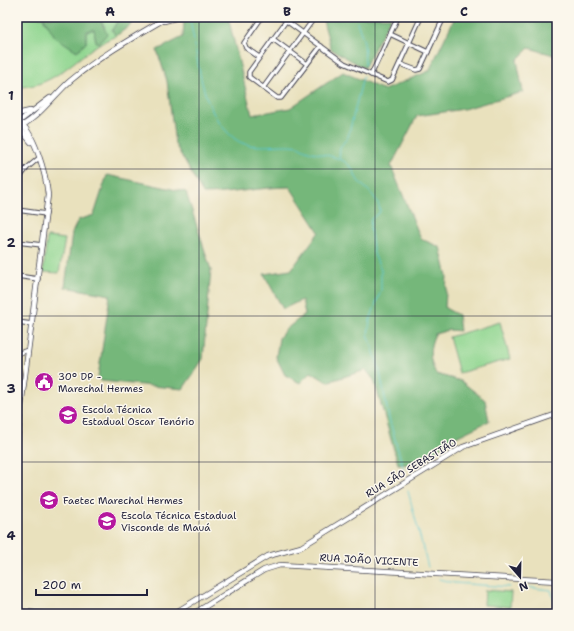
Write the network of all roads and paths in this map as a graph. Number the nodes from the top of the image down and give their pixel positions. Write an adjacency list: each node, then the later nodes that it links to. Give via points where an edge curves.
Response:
1 (168, 17): 10 (main road)
2 (178, 17): 10 (main road)
3 (262, 17): 18 (street, via 244,43 246,48)
4 (281, 17): 9 (street)
5 (315, 17): 11 (street)
6 (398, 17): 12 (street)
7 (421, 17): 14 (street)
8 (444, 17): 17 (street)
9 (287, 19): 11 (street); 13 (street)
10 (160, 22): 23 (main road, via 109,52)
11 (303, 33): 15 (street); 16 (street)
12 (390, 34): 14 (street); 21 (street)
13 (273, 39): 16 (street); 18 (street)
14 (409, 43): 17 (street); 20 (street)
15 (320, 46): 19 (street); 21 (street, via 344,63)
16 (290, 51): 19 (street); 22 (street)
17 (428, 52): 20 (street, via 418,70)
18 (259, 57): 22 (street, via 248,75)
19 (307, 64): 22 (street, via 281,98)
20 (400, 64): 21 (street, via 390,82)
21 (371, 75)
22 (263, 88)
23 (55, 95): 24 (main road); 26 (main road)
24 (34, 110): 25 (main road); 26 (main road)
25 (17, 114)
26 (18, 124): 27 (main road)
27 (39, 158): 28 (street); 30 (main road, via 47,180)
28 (17, 181)
29 (17, 210): 30 (street)
30 (46, 214): 32 (main road)
31 (17, 242): 32 (street)
32 (42, 245): 34 (main road)
33 (17, 276): 34 (street)
34 (38, 279): 36 (main road)
35 (17, 322): 36 (street)
36 (32, 324): 37 (main road)
37 (28, 350): 38 (street); 40 (main road)
38 (17, 354)
39 (557, 414): 42 (main road, RUA SÃO SEBASTIÃO, via 463,447 301,547 282,551 250,567)
40 (17, 438)
41 (557, 580): 47 (main road, RUA JOÃO VICENTE, via 280,565 264,570)
42 (182, 609): 45 (main road); 46 (main road)
43 (17, 611): 44 (main road)
44 (44, 614)
45 (173, 614)
46 (185, 614)
47 (193, 614)

